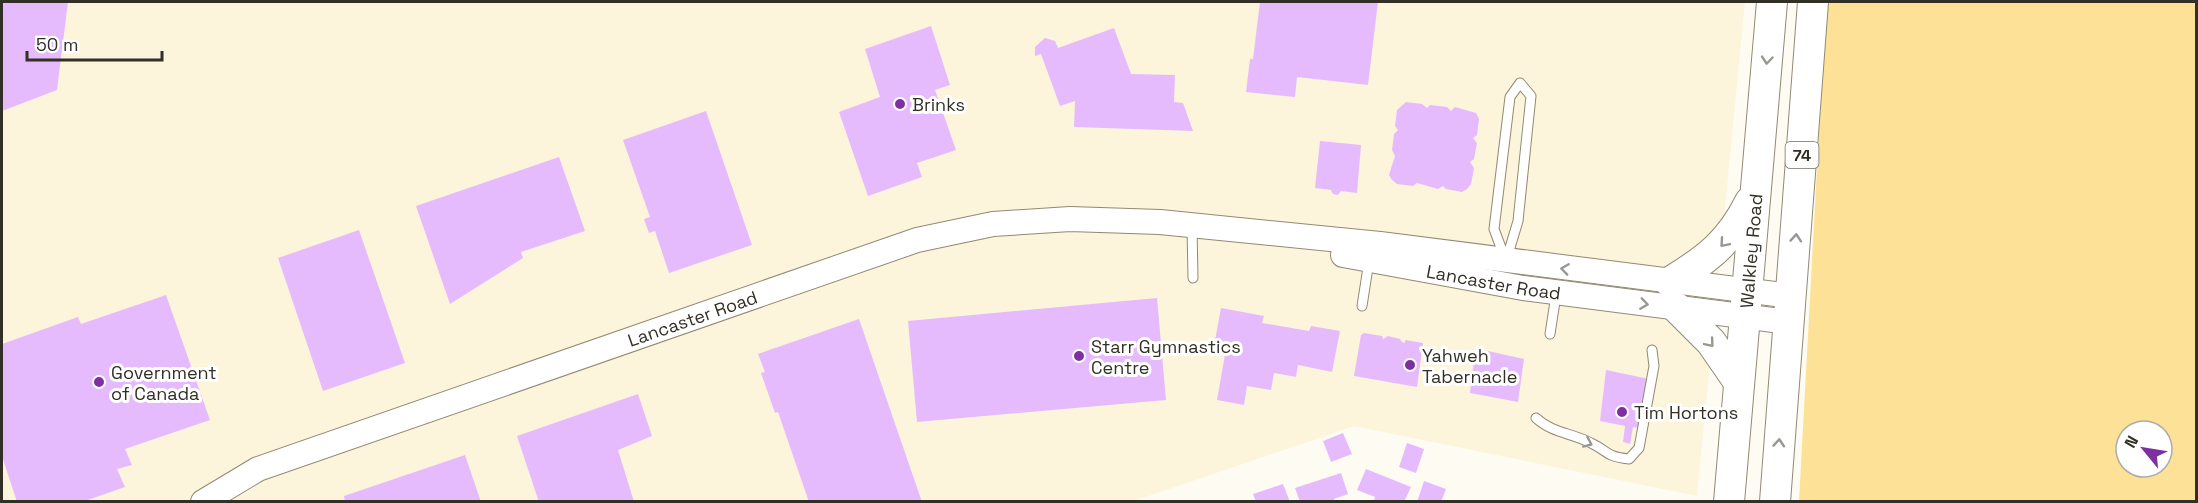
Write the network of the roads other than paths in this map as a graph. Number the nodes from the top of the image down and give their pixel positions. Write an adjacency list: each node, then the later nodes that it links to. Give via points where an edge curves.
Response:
1 (1772, 2): 3 (main road, Walkley Road / 74, one-way to 3)
2 (1813, 2): 12 (main road, 74, one-way to 2)
3 (1754, 194): 9 (main road, one-way to 9, via 1723,245 1700,264); 10 (main road, Walkley Road / 74)
4 (1195, 227): 5 (street, Lancaster Road); 7 (lane); 17 (street, Lancaster Road, via 1114,219 1049,219 993,224 916,240 258,469)
5 (1370, 252): 6 (street, Lancaster Road); 8 (street, Lancaster Road); 11 (lane)
6 (1506, 261): 6 (lane, via 1518,221 1529,127 1530,96 1520,83 1510,97 1494,229); 9 (street, Lancaster Road, one-way to 6)
7 (1193, 278)
8 (1556, 292): 9 (street, Lancaster Road, one-way to 9); 13 (lane)
9 (1674, 295): 10 (street, Lancaster Road); 15 (main road, one-way to 15)
10 (1746, 305): 12 (street, Lancaster Road); 15 (main road, Walkley Road / 74)
11 (1362, 306)
12 (1790, 309): 19 (main road, 74, one-way to 12)
13 (1550, 334)
14 (1652, 350): 16 (lane, one-way to 14, via 1547,428 1592,443 1611,457 1629,459 1640,448 1654,366)
15 (1738, 381): 18 (main road, Walkley Road / 74)
16 (1536, 418)
17 (203, 501)
18 (1729, 501)
19 (1775, 501)

